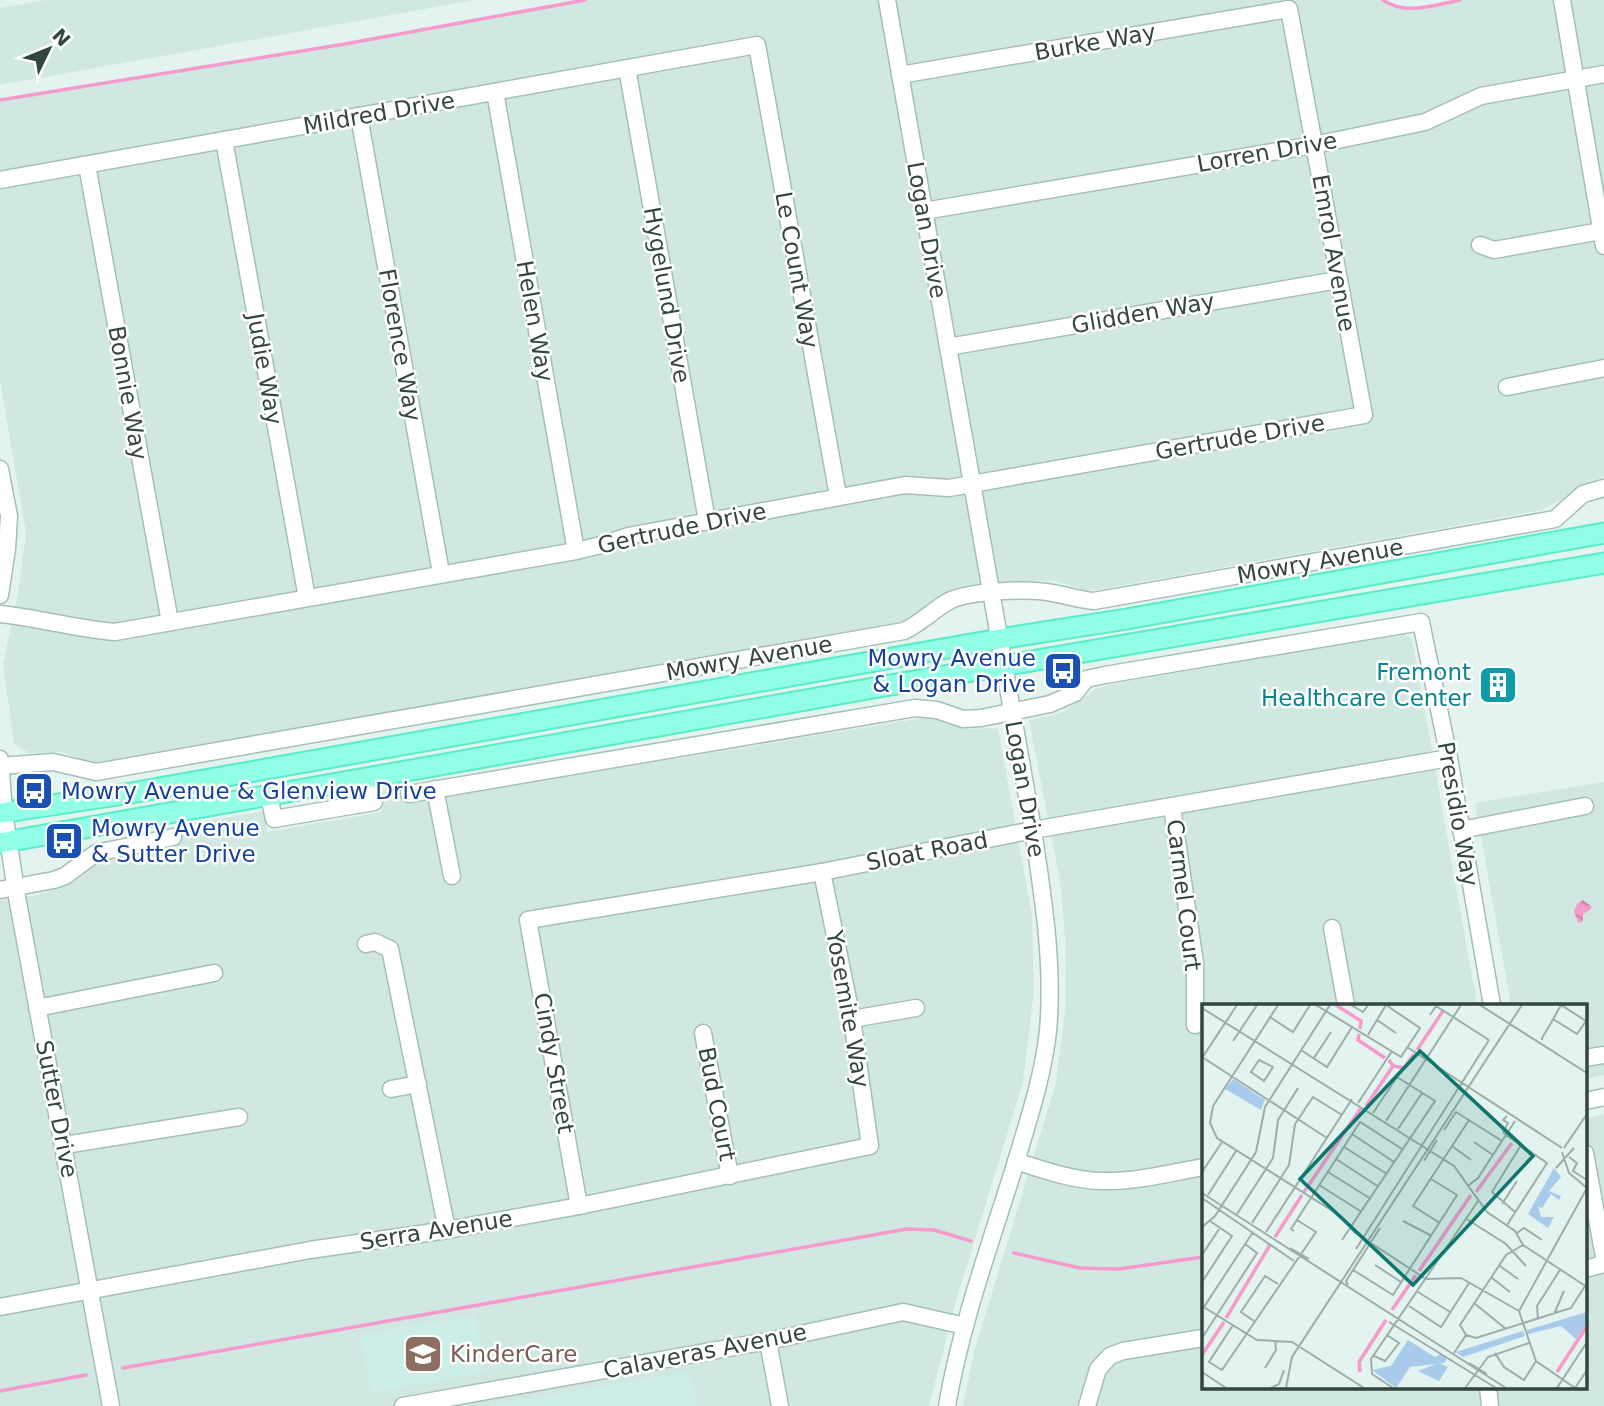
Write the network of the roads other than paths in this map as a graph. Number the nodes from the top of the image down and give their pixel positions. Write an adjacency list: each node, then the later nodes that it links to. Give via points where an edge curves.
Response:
1 (887, 0): 7 (street, Logan Drive)
2 (1562, 0): 8 (street)
3 (1289, 9): 7 (street, Burke Way); 12 (street, Emrol Avenue)
4 (757, 45): 5 (street, Mildred Drive); 26 (street, Le Count Way)
5 (627, 68): 9 (street, Mildred Drive); 27 (street, Hygelund Drive)
6 (1604, 74): 8 (street, Lorren Drive)
7 (900, 75): 15 (street, Logan Drive)
8 (1574, 78): 12 (street, Lorren Drive, via 1481,96 1425,122); 16 (street)
9 (495, 92): 10 (street, Mildred Drive); 29 (street, Helen Way)
10 (359, 116): 11 (street, Mildred Drive); 31 (street, Florence Way)
11 (224, 141): 13 (street, Mildred Drive); 34 (street, Judie Way)
12 (1314, 145): 15 (street, Lorren Drive); 18 (street, Emrol Avenue)
13 (87, 164): 14 (street, Mildred Drive); 36 (street, Bonnie Way)
14 (0, 180)
15 (924, 211): 19 (street, Logan Drive)
16 (1603, 239): 17 (street, via 1494,250)
17 (1480, 245)
18 (1338, 280): 19 (street, Glidden Way); 22 (street, Emrol Avenue)
19 (948, 347): 24 (street, Logan Drive)
20 (1604, 368): 21 (street)
21 (1507, 387)
22 (1364, 415): 24 (street, Gertrude Drive)
23 (0, 469): 33 (street, via 9,516)
24 (974, 482): 26 (street, Gertrude Drive, via 950,488 905,485); 32 (street, Logan Drive)
25 (1604, 488): 32 (street, Mowry Avenue, via 1583,494 1555,519 1094,601 1051,592)
26 (838, 496): 27 (street, Gertrude Drive)
27 (706, 521): 29 (street, Gertrude Drive)
28 (1604, 533): 37 (main road, Mowry Avenue)
29 (576, 551): 31 (street, Gertrude Drive)
30 (1604, 563): 38 (main road)
31 (441, 573): 34 (street, Gertrude Drive)
32 (990, 593): 37 (street, Logan Drive); 41 (street, Mowry Avenue, via 951,600 904,631 96,772 53,762)
33 (0, 595)
34 (307, 598): 36 (street, Gertrude Drive)
35 (0, 614): 36 (street, Gertrude Drive, via 115,632)
36 (170, 622)
37 (999, 639): 38 (street, Logan Drive); 46 (main road, Mowry Avenue)
38 (1004, 667): 39 (street, Logan Drive); 50 (main road)
39 (1012, 712): 40 (street, Presidio Way, via 1075,693 1086,679 1421,622); 42 (street, via 963,719 915,708); 47 (street, Logan Drive)
40 (1449, 758): 45 (street, Sloat Road); 48 (street, Presidio Way)
41 (0, 763): 46 (street, Sutter Drive)
42 (435, 789): 43 (street); 52 (street)
43 (409, 794)
44 (1585, 806): 48 (street)
45 (1172, 807): 47 (street, Sloat Road); 63 (street, Carmel Court, via 1195,963)
46 (2, 813): 50 (street, Sutter Drive)
47 (1034, 830): 51 (street, Sloat Road); 75 (street, Logan Drive, via 1051,991 1039,1083)
48 (1461, 830): 59 (street, Presidio Way)
49 (173, 837): 53 (street, via 96,853 65,876)
50 (4, 842): 53 (street, Sutter Drive)
51 (822, 872): 54 (street, Sloat Road); 62 (street, Yosemite Way)
52 (452, 876)
53 (8, 889): 60 (street, Sutter Drive)
54 (528, 920): 78 (street, Cindy Street)
55 (1332, 928): 58 (street)
56 (366, 944): 67 (street, via 375,942 390,949)
57 (214, 974): 60 (street)
58 (1346, 1004)
59 (1492, 1004)
60 (37, 1008): 72 (street, Sutter Drive)
61 (916, 1008): 62 (street)
62 (852, 1019): 73 (street, Yosemite Way)
63 (1195, 1025)
64 (703, 1032): 77 (street, Bud Court)
65 (1604, 1055): 66 (street)
66 (1586, 1058)
67 (418, 1084): 68 (street); 79 (street)
68 (391, 1088)
69 (1604, 1097): 70 (street)
70 (1586, 1101)
71 (239, 1117): 72 (street)
72 (65, 1145): 83 (street, Sutter Drive)
73 (870, 1146): 77 (street, Serra Avenue)
74 (1586, 1158): 80 (street)
75 (1016, 1161): 76 (street, via 1099,1181); 85 (street, Logan Drive)
76 (1202, 1167)
77 (730, 1176): 78 (street, Serra Avenue)
78 (579, 1206): 79 (street, Serra Avenue)
79 (447, 1230): 83 (street, Serra Avenue)
80 (1604, 1257)
81 (1604, 1264): 82 (street)
82 (1586, 1269)
83 (92, 1291): 84 (street, Serra Avenue); 89 (street, Sutter Drive)
84 (0, 1307)
85 (965, 1326): 87 (street, Calaveras Avenue, via 903,1312); 92 (street, Logan Drive)
86 (1202, 1338): 93 (street, via 1110,1356 1098,1369)
87 (768, 1341): 90 (street, Calaveras Avenue); 91 (street)
88 (1488, 1388): 94 (street)
89 (111, 1406)
90 (403, 1406)
91 (780, 1406)
92 (947, 1406)
93 (1087, 1406)
94 (1490, 1406)

